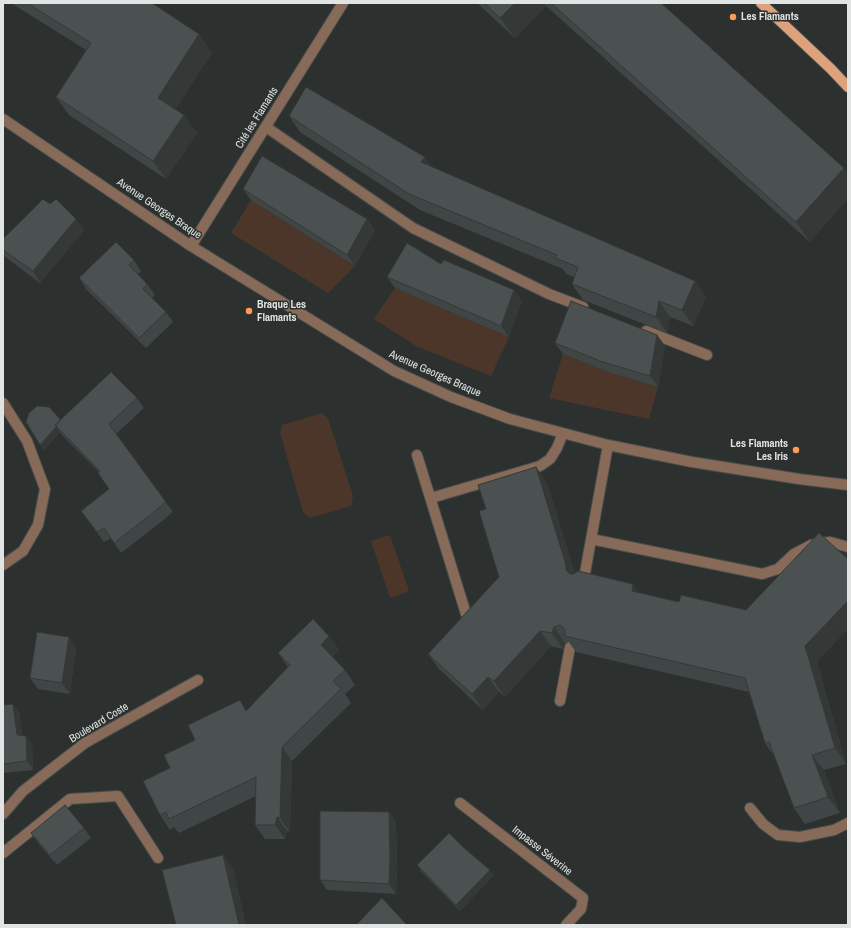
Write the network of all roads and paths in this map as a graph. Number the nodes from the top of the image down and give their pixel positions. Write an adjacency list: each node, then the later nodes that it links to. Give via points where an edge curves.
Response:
1 (343, 3): 5 (street, Cité les Flamants)
2 (761, 3): 3 (main road)
3 (848, 87)
4 (3, 119): 6 (street, Avenue Georges Braque)
5 (266, 127): 6 (street, Cité les Flamants); 7 (street, via 414,228 549,294)
6 (192, 246): 11 (street, Avenue Georges Braque, via 394,371 450,397 510,419)
7 (592, 311)
8 (635, 327): 9 (street)
9 (707, 355)
10 (3, 403): 18 (street, via 27,440 45,489 38,526 23,551)
11 (563, 433): 12 (street, Avenue Georges Braque); 15 (street, via 550,459 540,466)
12 (608, 445): 14 (street, Avenue Georges Braque, via 692,462); 16 (street)
13 (417, 455): 15 (street)
14 (848, 485)
15 (431, 498): 20 (street)
16 (591, 539): 17 (street, via 762,574 778,569 794,554 811,545 830,542); 19 (street)
17 (848, 547)
18 (3, 565)
19 (583, 584)
20 (466, 614)
21 (570, 647): 23 (street)
22 (198, 680): 26 (street, Boulevard Coste, via 85,743 23,792)
23 (560, 701)
24 (460, 803): 30 (street, Impasse Séverine, via 583,898 581,909)
25 (750, 808): 27 (street, via 763,824 778,835 800,837 834,830)
26 (3, 814)
27 (848, 823)
28 (3, 854): 29 (street, via 70,799 118,796)
29 (158, 858)
30 (566, 925)

